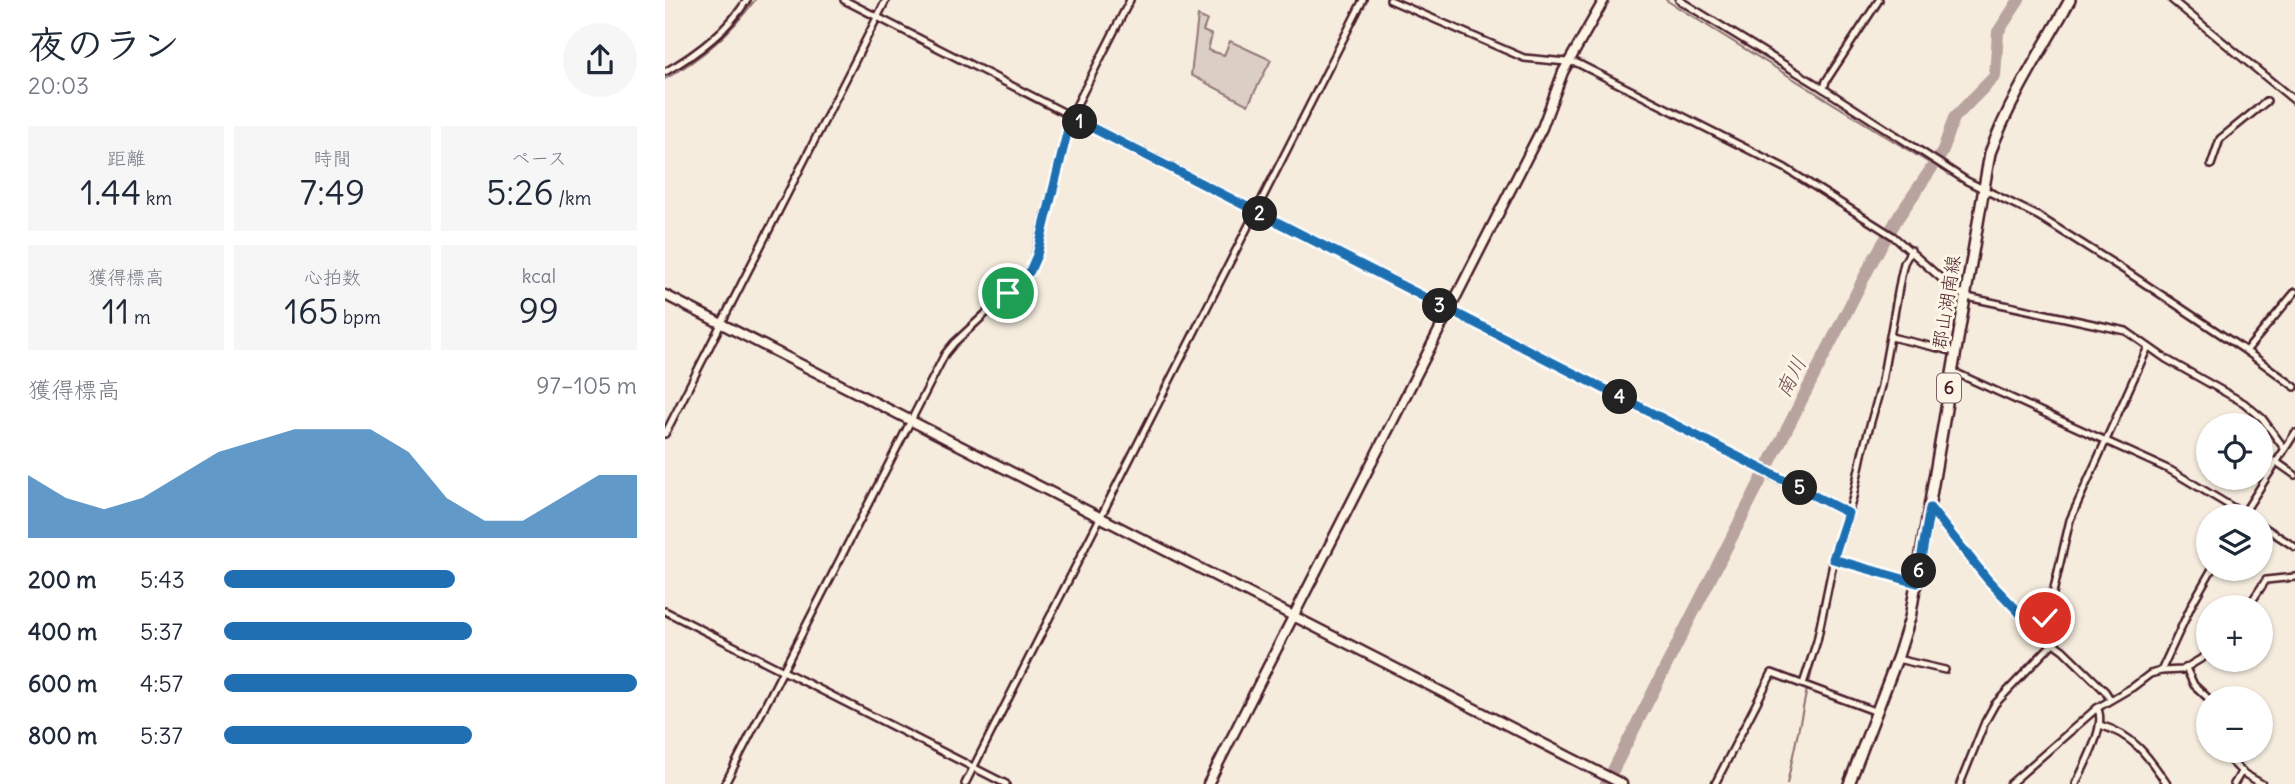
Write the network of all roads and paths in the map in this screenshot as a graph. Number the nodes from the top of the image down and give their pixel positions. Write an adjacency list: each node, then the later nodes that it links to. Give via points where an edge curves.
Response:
1 (747, 0): 14 (street, via 721,33)
2 (843, 0): 12 (street)
3 (885, 0): 12 (street)
4 (1130, 0): 18 (street)
5 (1363, 0): 21 (street)
6 (1390, 0): 13 (street, via 1513,55)
7 (1604, 0): 13 (street)
8 (1679, 0): 15 (street)
9 (1879, 0): 15 (street)
10 (2070, 0): 20 (main road, 郡山湖南線 / 6, via 1999,130)
11 (2172, 0): 16 (street)
12 (877, 17): 18 (street); 27 (street)
13 (1570, 61): 22 (street, via 1784,168); 26 (street, via 1542,128)
14 (665, 72)
15 (1824, 89): 20 (street)
16 (2295, 101)
17 (2267, 102): 19 (street, via 2220,139)
18 (1071, 117): 21 (street); 34 (street, via 1030,271 949,348)
19 (2211, 165)
20 (1983, 187): 25 (main road, 郡山湖南線 / 6); 30 (street, via 2038,216)
21 (1256, 211): 26 (street); 45 (street)
22 (1911, 250): 25 (street); 28 (street, via 1904,262)
23 (2295, 292): 30 (street)
24 (665, 295): 27 (street)
25 (1964, 295): 29 (street, via 2126,331); 31 (main road, 郡山湖南線 / 6)
26 (1449, 310): 44 (street); 54 (street)
27 (721, 324): 34 (street); 36 (street)
28 (1891, 337): 31 (street); 44 (street)
29 (2148, 347): 37 (street); 38 (street, via 2243,403 2262,418)
30 (2246, 351): 33 (street)
31 (1955, 352): 32 (main road, 郡山湖南線 / 6)
32 (1952, 371): 37 (street); 43 (main road, 郡山湖南線 / 6)
33 (2295, 387)
34 (911, 421): 45 (street); 61 (street)
35 (2295, 433): 38 (street)
36 (665, 434)
37 (2107, 440): 41 (street, via 2193,482); 55 (street, via 2070,520 2049,610)
38 (2284, 448): 39 (street)
39 (2275, 461): 40 (street); 42 (street)
40 (2295, 475)
41 (2226, 504)
42 (2251, 504)
43 (1930, 508): 51 (main road, 郡山湖南線 / 6); 55 (street)
44 (1848, 513): 48 (street)
45 (1101, 517): 54 (street); 70 (street)
46 (2273, 533): 47 (street)
47 (2295, 547)
48 (1833, 559): 51 (street); 63 (street)
49 (2295, 577): 52 (street, via 2266,580)
50 (2205, 581): 62 (street)
51 (1917, 583): 57 (main road, 郡山湖南線 / 6)
52 (2256, 595)
53 (665, 611): 61 (street)
54 (1294, 616): 72 (street); 76 (street)
55 (2037, 631): 56 (street)
56 (2054, 642): 65 (street); 79 (street, via 1995,704)
57 (1897, 659): 60 (street); 67 (main road, 郡山湖南線 / 6)
58 (2196, 662): 59 (street)
59 (2186, 668): 62 (street); 64 (street)
60 (1945, 670)
61 (783, 671): 70 (street); 73 (street)
62 (2161, 671): 65 (street)
63 (1803, 684): 67 (street); 77 (street, via 1772,673)
64 (2196, 687)
65 (2110, 699): 66 (street)
66 (2097, 708): 68 (street); 80 (street)
67 (1877, 712): 78 (main road, 郡山湖南線 / 6)
68 (2100, 725): 81 (street); 82 (street, via 2136,742)
69 (2234, 763): 71 (street)
70 (974, 767): 74 (street); 75 (street)
71 (2242, 771): 83 (street); 84 (street)
72 (1619, 782)
73 (725, 784)
74 (965, 784)
75 (1006, 784)
76 (1208, 784)
77 (1715, 784)
78 (1849, 784)
79 (1960, 784)
80 (2010, 784)
81 (2076, 784)
82 (2167, 784)
83 (2234, 784)
84 (2262, 784)

